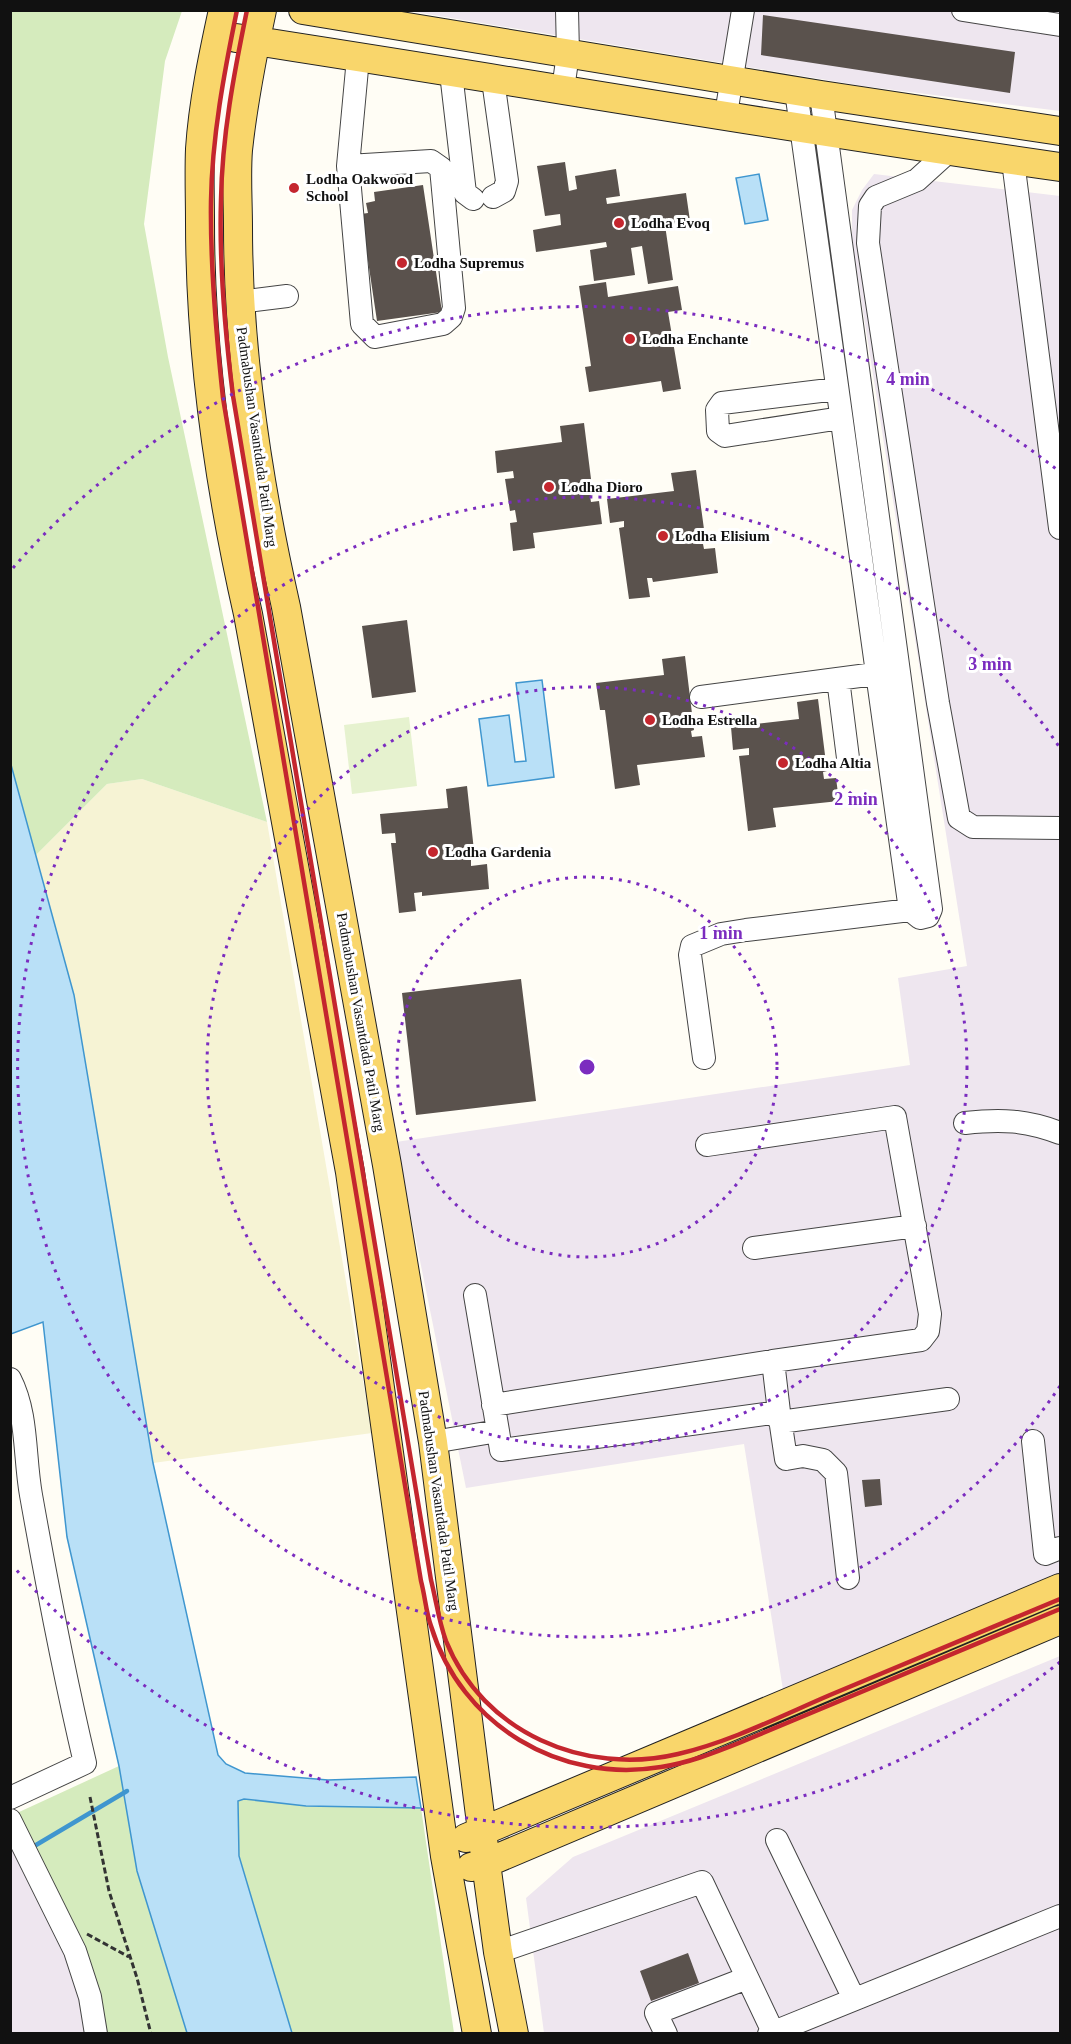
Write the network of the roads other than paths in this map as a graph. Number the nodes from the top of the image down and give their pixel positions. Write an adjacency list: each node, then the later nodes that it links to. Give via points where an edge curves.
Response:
1 (262, 10): 9 (main road, Padmabushan Vasantdada Patil Marg)
2 (303, 10): 6 (main road)
3 (567, 10): 10 (street)
4 (743, 10): 13 (street)
5 (963, 10): 7 (street)
6 (320, 11): 10 (main road)
7 (1057, 20)
8 (220, 23): 9 (main road); 41 (main road, via 200,150 204,334 229,527 350,1172)
9 (255, 40): 11 (main road); 25 (main road, Padmabushan Vasantdada Patil Marg, via 238,152)
10 (568, 54): 13 (main road); 15 (street)
11 (358, 57): 12 (main road); 22 (street)
12 (451, 73): 14 (main road); 14 (street, via 465,193 483,198 504,191 507,181)
13 (732, 79): 16 (main road); 17 (street)
14 (494, 80): 15 (main road)
15 (563, 89): 17 (main road)
16 (808, 93): 18 (street); 19 (main road)
17 (726, 114): 18 (main road)
18 (813, 131): 20 (main road); 26 (street); 27 (street)
19 (1060, 131)
20 (949, 152): 21 (main road); 33 (street, via 917,180 876,197 870,206 868,243 938,703 959,818 973,827)
21 (1013, 160): 23 (main road); 28 (street)
22 (348, 166): 22 (street, via 431,161 441,168 454,308 443,324 375,337 362,324)
23 (1060, 167)
24 (287, 296): 25 (street)
25 (240, 302): 40 (main road, Padmabushan Vasantdada Patil Marg, via 266,521 286,607)
26 (839, 406): 27 (street); 29 (street)
27 (862, 407): 29 (street)
28 (1060, 528)
29 (888, 672): 30 (street); 34 (street, via 931,909 928,916 920,918 910,910 746,930 721,934 692,946)
30 (838, 679): 31 (street); 32 (street)
31 (701, 697)
32 (848, 758)
33 (1060, 828)
34 (704, 1058)
35 (965, 1123): 36 (street, via 1001,1119)
36 (1060, 1133)
37 (707, 1145): 38 (street, via 895,1117)
38 (915, 1226): 39 (street); 45 (street, via 930,1314 928,1331 921,1340)
39 (754, 1248)
40 (403, 1262): 41 (main road); 43 (main road, Padmabushan Vasantdada Patil Marg)
41 (363, 1267): 44 (main road)
42 (475, 1295): 48 (street)
43 (410, 1306): 44 (main road); 52 (main road, Padmabushan Vasantdada Patil Marg)
44 (369, 1312): 58 (main road)
45 (773, 1361): 48 (street); 49 (street)
46 (10, 1379): 61 (street, via 20,1399 26,1468 58,1651 85,1763)
47 (948, 1399): 49 (street)
48 (494, 1405): 50 (street)
49 (779, 1417): 50 (street, via 501,1450); 54 (street, via 786,1459 803,1456 823,1460 836,1473)
50 (498, 1431): 52 (street)
51 (1033, 1441): 53 (street, via 1045,1554)
52 (433, 1442): 57 (main road, Padmabushan Vasantdada Patil Marg)
53 (1060, 1548)
54 (848, 1578)
55 (1060, 1588): 59 (main road)
56 (1060, 1620): 60 (main road)
57 (467, 1714): 58 (main road); 63 (main road, Padmabushan Vasantdada Patil Marg)
58 (426, 1719): 65 (main road)
59 (736, 1724): 60 (main road); 63 (main road)
60 (749, 1750): 66 (main road)
61 (10, 1798)
62 (10, 1820): 73 (street, via 75,1952 90,1997)
63 (482, 1833): 65 (main road); 66 (main road, Padmabushan Vasantdada Patil Marg)
64 (777, 1840): 71 (street)
65 (444, 1844): 67 (main road)
66 (486, 1863): 67 (main road); 69 (main road, Padmabushan Vasantdada Patil Marg)
67 (448, 1873): 74 (main road)
68 (1060, 1916): 71 (street)
69 (498, 1952): 70 (street, via 702,1882); 75 (main road, Padmabushan Vasantdada Patil Marg)
70 (747, 1978): 72 (street); 76 (street, via 656,2013)
71 (854, 1999): 72 (street)
72 (771, 2033)
73 (96, 2034)
74 (477, 2034)
75 (514, 2034)
76 (666, 2034)

